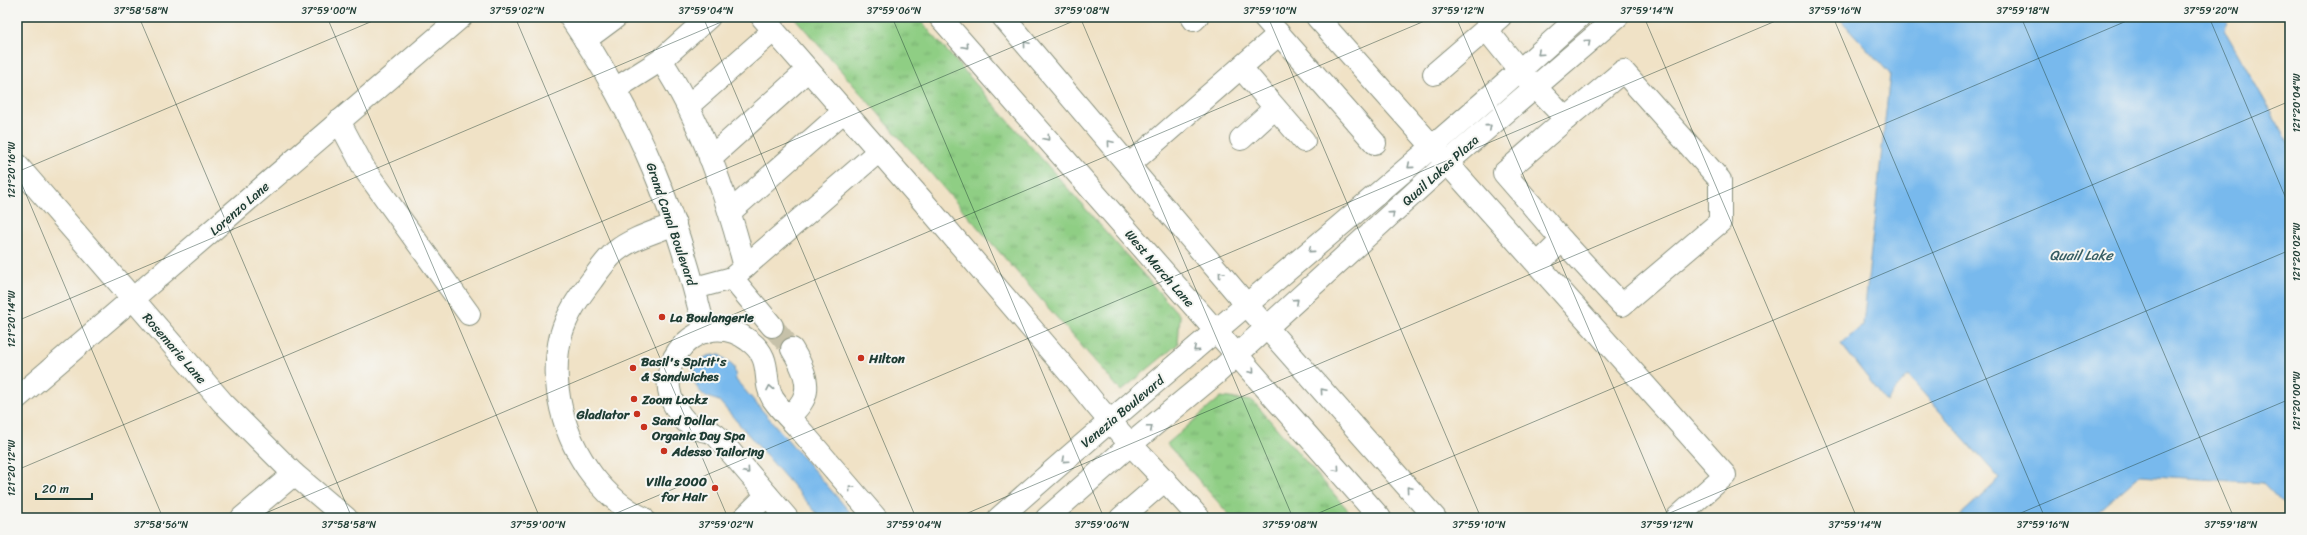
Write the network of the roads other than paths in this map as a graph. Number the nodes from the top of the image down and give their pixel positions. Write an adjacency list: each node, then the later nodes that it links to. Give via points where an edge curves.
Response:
1 (461, 17): 26 (street, Lorenzo Lane)
2 (570, 17): 14 (street, Grand Canal Boulevard)
3 (616, 17): 14 (street)
4 (709, 17): 15 (street)
5 (940, 17): 48 (street, West March Lane, one-way to 48)
6 (1003, 17): 35 (street, one-way to 6)
7 (1264, 17): 13 (street)
8 (1317, 17): 30 (street)
9 (1579, 17): 18 (street, Quail Lakes Plaza, one-way to 18)
10 (1617, 17): 20 (street, Quail Lakes Plaza, one-way to 10)
11 (1493, 23): 18 (street); 19 (street)
12 (767, 24): 17 (street); 22 (street)
13 (1279, 34): 16 (street); 29 (street)
14 (585, 40): 21 (street, Grand Canal Boulevard)
15 (661, 60): 21 (street); 22 (street)
16 (1241, 68): 23 (street); 35 (street)
17 (808, 70): 24 (street); 32 (street)
18 (1520, 71): 20 (street); 30 (street, Quail Lakes Plaza)
19 (1434, 74)
20 (1535, 87): 25 (street); 33 (street, Quail Lakes Plaza, one-way to 20)
21 (615, 89): 37 (street, Grand Canal Boulevard, via 646,148)
22 (688, 106): 32 (street)
23 (1275, 108): 27 (street); 28 (street)
24 (844, 111): 31 (street); 36 (street)
25 (1566, 120): 38 (street, via 1504,173); 38 (street, via 1623,71 1720,180 1720,222 1622,305)
26 (339, 121): 42 (street, Lorenzo Lane); 44 (street, via 365,170)
27 (1241, 139)
28 (1304, 141)
29 (1375, 143)
30 (1434, 146): 33 (street); 43 (street, Quail Lakes Plaza, one-way to 43)
31 (879, 151): 40 (street); 55 (street, via 1084,390)
32 (710, 158): 36 (street)
33 (1448, 162): 39 (street); 46 (street, Quail Lakes Plaza, one-way to 33)
34 (17, 165): 42 (street, Rosemarie Lane)
35 (1129, 165): 43 (street, one-way to 35)
36 (730, 212): 40 (street)
37 (675, 224): 41 (street, Grand Canal Boulevard); 60 (street, via 626,244 602,266 577,299 562,335 558,355 558,390 571,442 583,464 598,482)
38 (1562, 240): 39 (street)
39 (1538, 264): 72 (street, via 1725,475)
40 (739, 272): 41 (street); 45 (street)
41 (694, 288): 47 (street, Grand Canal Boulevard)
42 (132, 299): 52 (street, Lorenzo Lane); 57 (street, Rosemarie Lane, via 223,403)
43 (1246, 304): 46 (street); 48 (street, Venezia Boulevard)
44 (469, 314)
45 (772, 326)
46 (1267, 328): 50 (street); 71 (street, one-way to 46)
47 (705, 332): 54 (street, one-way to 47, via 773,399 768,371 758,349 738,334 726,331); 59 (street, one-way to 59, via 691,338 674,355 668,379 673,402 685,420 716,435)
48 (1216, 332): 50 (street, West March Lane); 51 (street, Venezia Boulevard, one-way to 51)
49 (792, 349): 54 (street, via 804,374 805,393 804,400)
50 (1237, 354): 53 (street); 70 (street, West March Lane, one-way to 70)
51 (1158, 380): 53 (street); 55 (street, Venezia Boulevard)
52 (17, 398)
53 (1180, 403): 56 (street, one-way to 53)
54 (789, 417): 65 (street, one-way to 54)
55 (1108, 422): 56 (street); 66 (street, Venezia Boulevard, one-way to 66)
56 (1131, 444): 58 (street); 67 (street)
57 (294, 474): 61 (street); 62 (street, Rosemarie Lane)
58 (1165, 480): 68 (street); 69 (street)
59 (767, 495): 63 (street); 64 (street)
60 (636, 517)
61 (242, 518)
62 (346, 518)
63 (744, 518)
64 (787, 518)
65 (876, 518)
66 (999, 518)
67 (1047, 518)
68 (1121, 518)
69 (1199, 518)
70 (1380, 518)
71 (1435, 518)
72 (1677, 518)

